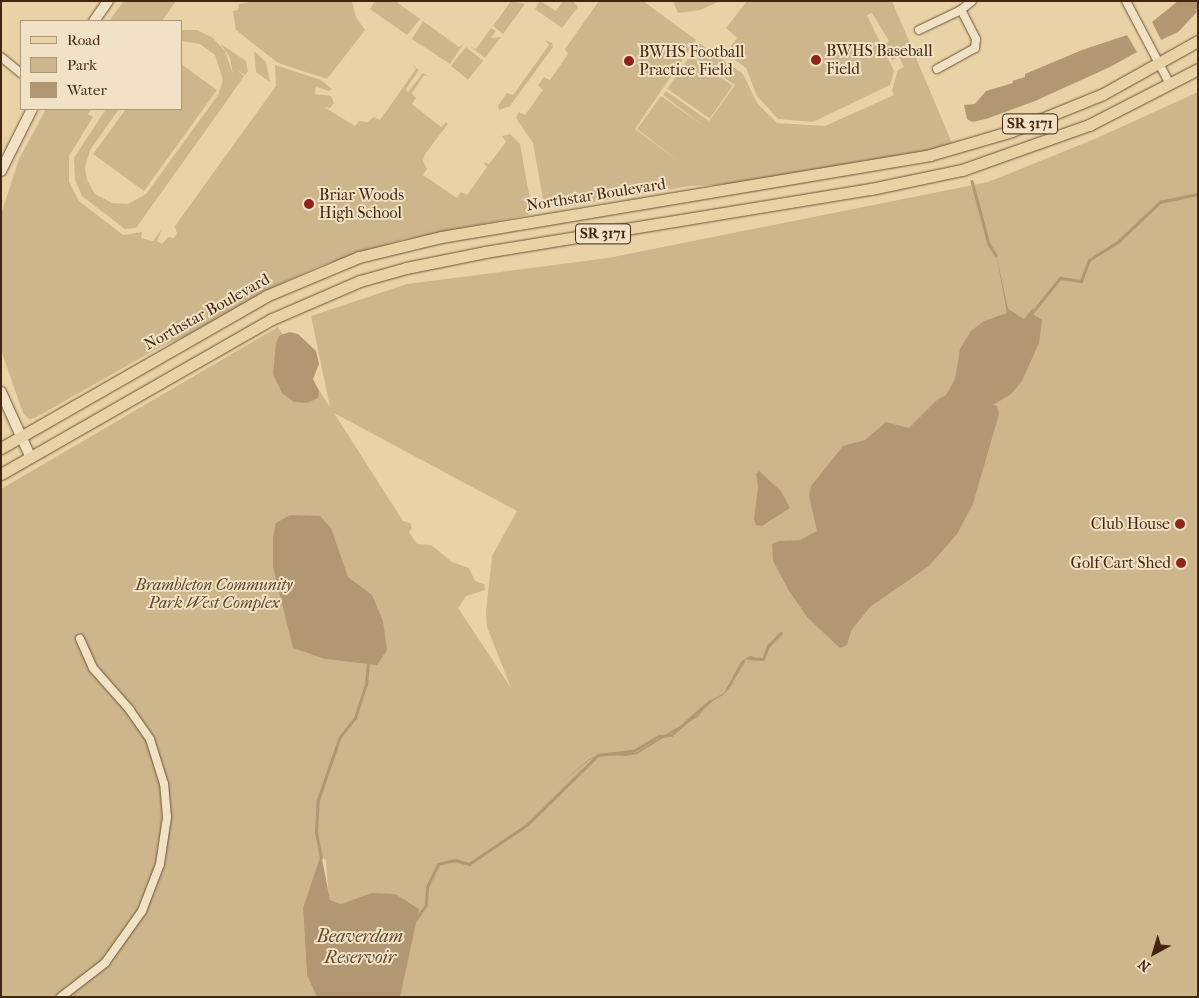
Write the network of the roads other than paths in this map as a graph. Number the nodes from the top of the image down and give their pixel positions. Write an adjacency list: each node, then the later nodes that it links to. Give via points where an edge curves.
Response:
1 (108, 1): 5 (main road)
2 (972, 1): 4 (street)
3 (1126, 1): 9 (street)
4 (961, 10): 6 (street); 10 (street, via 976,39 975,48)
5 (95, 20)
6 (919, 30)
7 (1198, 41): 9 (main road, Northstar Boulevard / SR 3171)
8 (1, 57): 12 (street)
9 (1158, 65): 13 (street); 17 (main road, Northstar Boulevard / SR 3171, via 1043,120 930,155 441,237 359,257 266,296)
10 (937, 68)
11 (1198, 69): 13 (main road, SR 3171)
12 (20, 72)
13 (1170, 84): 19 (main road, SR 3171, via 1066,135 943,175 805,201 485,252 385,273 272,319)
14 (32, 110): 15 (main road)
15 (1, 171)
16 (1, 392): 17 (main road)
17 (21, 438): 18 (main road, Northstar Boulevard); 19 (main road)
18 (1, 448)
19 (31, 458): 20 (main road)
20 (1, 474)
21 (80, 639): 22 (street, via 94,668 150,739 164,784 167,818 160,864 142,911 105,963)
22 (61, 997)

